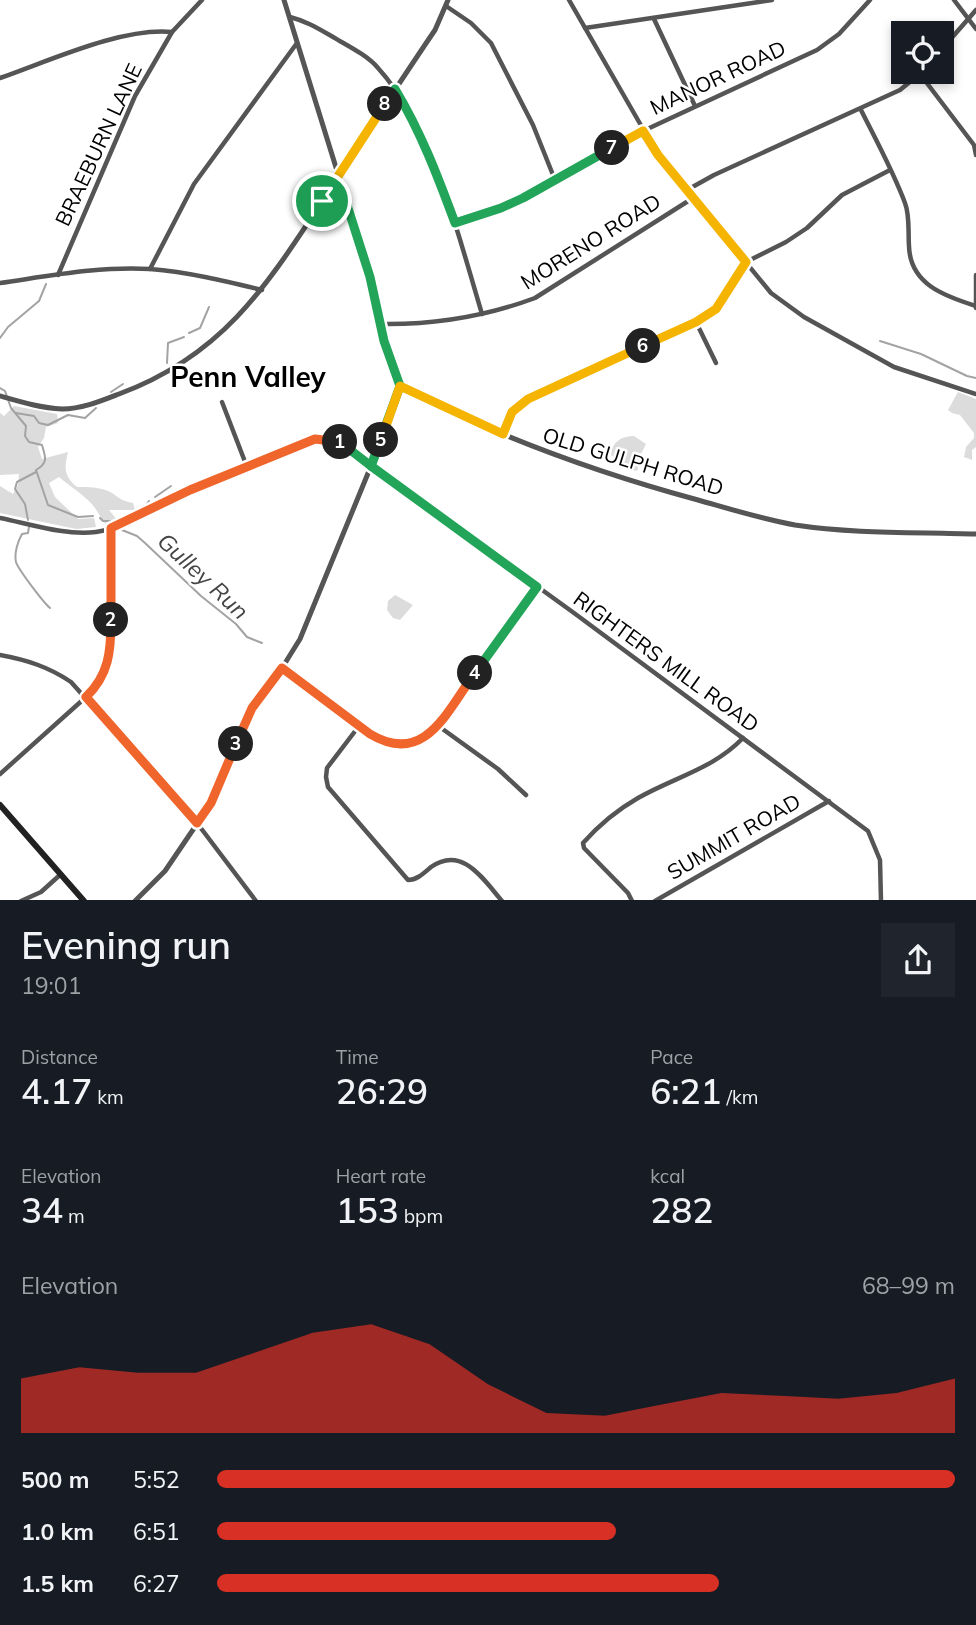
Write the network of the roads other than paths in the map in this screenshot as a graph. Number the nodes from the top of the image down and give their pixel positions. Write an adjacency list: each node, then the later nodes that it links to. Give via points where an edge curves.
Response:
1 (202, 0): 14 (street, BRAEBURN LANE)
2 (284, 0): 9 (street)
3 (569, 0): 12 (street)
4 (772, 0): 11 (street)
5 (870, 0): 21 (street, MANOR ROAD, via 817,50)
6 (954, 0): 10 (street)
7 (447, 3): 20 (street, via 435,30); 27 (street, via 491,43)
8 (976, 10): 10 (street)
9 (290, 17): 16 (street); 20 (street, via 303,20 376,65)
10 (968, 18): 13 (street); 15 (street)
11 (654, 19): 12 (street); 21 (street)
12 (585, 28): 23 (street)
13 (976, 29)
14 (172, 32): 17 (street, via 126,34); 35 (street, BRAEBURN LANE, via 135,96)
15 (954, 35)
16 (298, 42): 26 (street); 34 (street, via 194,184)
17 (0, 78)
18 (907, 84): 22 (street, MORENO ROAD)
19 (929, 84): 24 (street, via 974,145)
20 (395, 89): 26 (street); 32 (street, via 420,134)
21 (695, 106): 23 (street, MANOR ROAD)
22 (861, 109): 25 (street); 28 (street, MORENO ROAD)
23 (643, 131): 27 (street, MANOR ROAD); 28 (street)
24 (976, 155)
25 (890, 170): 33 (street, via 842,195 807,228); 39 (street, via 905,204 914,268 939,293)
26 (339, 177): 30 (street); 31 (street)
27 (555, 180): 32 (street, MANOR ROAD, via 501,208)
28 (687, 190): 29 (street)
29 (693, 198): 33 (street); 40 (street, MORENO ROAD, via 535,298)
30 (322, 201): 31 (street); 38 (street)
31 (347, 205): 42 (street)
32 (455, 223): 40 (street)
33 (746, 262): 41 (street, via 716,309); 45 (street, via 771,293 804,317 894,367)
34 (150, 270): 35 (street); 38 (street)
35 (58, 275): 37 (street)
36 (976, 275): 39 (street)
37 (0, 283)
38 (262, 290): 46 (street, via 201,349 135,388 65,409)
39 (976, 307)
40 (482, 314): 42 (street, MORENO ROAD, via 438,323)
41 (696, 322): 43 (street); 48 (street, via 528,399 512,412)
42 (380, 324): 44 (street)
43 (716, 363)
44 (400, 386): 48 (street, OLD GULPH ROAD); 49 (street)
45 (976, 394)
46 (1, 396)
47 (222, 402): 50 (street)
48 (503, 434): 54 (street, OLD GULPH ROAD, via 636,483 796,525)
49 (371, 466): 50 (street, RIGHTERS MILL ROAD, via 342,443 315,439); 56 (street, RIGHTERS MILL ROAD); 58 (street, via 300,639)
50 (247, 467): 52 (street, RIGHTERS MILL ROAD)
51 (0, 518): 53 (street, RIGHTERS MILL ROAD, via 78,532)
52 (111, 528): 53 (street, RIGHTERS MILL ROAD); 55 (street)
53 (102, 531): 55 (street)
54 (976, 534)
55 (110, 543): 59 (street, via 109,656 102,678)
56 (537, 587): 60 (street); 62 (street, RIGHTERS MILL ROAD)
57 (0, 655): 59 (street, via 47,667)
58 (282, 668): 61 (street); 67 (street, via 252,708 211,803)
59 (86, 697): 63 (street); 67 (street)
60 (437, 725): 61 (street, via 406,746 384,742); 64 (street)
61 (359, 726): 73 (street, via 327,768 328,787 406,879 411,881 435,864 458,859 477,872)
62 (743, 738): 65 (street, RIGHTERS MILL ROAD); 74 (street, via 703,768 608,818 582,845)
63 (0, 774)
64 (526, 795)
65 (829, 801): 75 (street, SUMMIT ROAD); 76 (street, RIGHTERS MILL ROAD, via 868,831 880,860)
66 (0, 805): 68 (main road)
67 (197, 823): 71 (street, via 165,872); 72 (street)
68 (61, 874): 69 (street); 70 (main road)
69 (23, 900)
70 (82, 900)
71 (136, 900)
72 (255, 900)
73 (501, 900)
74 (632, 900)
75 (657, 900)
76 (881, 900)

